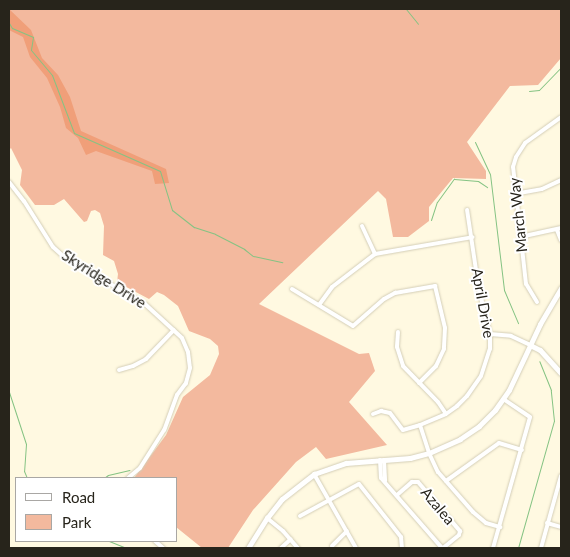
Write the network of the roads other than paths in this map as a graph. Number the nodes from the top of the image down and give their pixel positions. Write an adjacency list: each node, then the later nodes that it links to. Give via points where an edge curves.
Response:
1 (561, 117): 4 (street, March Way, via 532,137 520,150 513,167)
2 (561, 180): 4 (street, via 542,189)
3 (9, 182): 16 (street, Skyridge Drive, via 53,247 64,257 145,304)
4 (514, 194): 9 (street, March Way)
5 (467, 210): 8 (street, April Drive)
6 (362, 226): 11 (street)
7 (559, 229): 9 (street); 10 (street)
8 (473, 237): 11 (street); 18 (street, April Drive, via 479,290)
9 (520, 237): 14 (street, March Way, via 526,284)
10 (561, 240)
11 (375, 254): 15 (street, via 332,287)
12 (561, 288): 19 (street)
13 (292, 289): 15 (street)
14 (537, 302)
15 (319, 305): 22 (street, via 353,326 395,293 435,286 444,328 444,348 436,366)
16 (174, 330): 20 (street, via 146,359); 32 (street, Skyridge Drive, via 188,352 190,368 186,383 177,395 164,430 140,468)
17 (398, 332): 22 (street, via 399,356 409,374)
18 (490, 334): 19 (street, via 511,336); 25 (street, April Drive, via 490,349 480,376 467,396)
19 (530, 345): 21 (street, via 540,350); 23 (street)
20 (119, 370)
21 (561, 373)
22 (419, 383): 25 (street)
23 (503, 399): 27 (street, via 530,417); 28 (street, via 471,432)
24 (374, 414): 26 (street, via 379,411 390,413 403,430)
25 (446, 414): 26 (street, April Drive)
26 (420, 425): 28 (street)
27 (522, 450): 33 (street, via 499,443); 40 (street)
28 (429, 453): 29 (street); 33 (street)
29 (382, 460): 30 (street, via 346,463); 35 (street, Azalea, via 386,481)
30 (314, 474): 36 (street); 38 (street, via 289,491)
31 (561, 476): 34 (street)
32 (129, 477)
33 (446, 481): 40 (street, via 479,518)
34 (560, 488): 39 (street)
35 (397, 495): 50 (street, Azalea); 50 (street, Azalea, via 413,482 418,482 460,531)
36 (328, 501): 37 (street); 42 (street); 49 (street, via 359,484 400,537)
37 (300, 516)
38 (267, 518): 43 (street); 45 (street)
39 (547, 523): 41 (street); 52 (street)
40 (500, 527): 51 (street)
41 (561, 527)
42 (347, 531): 44 (street); 48 (street)
43 (291, 539): 46 (street); 47 (street)
44 (332, 546)
45 (248, 548)
46 (281, 548)
47 (298, 548)
48 (356, 548)
49 (402, 548)
50 (443, 548)
51 (493, 548)
52 (541, 548)

